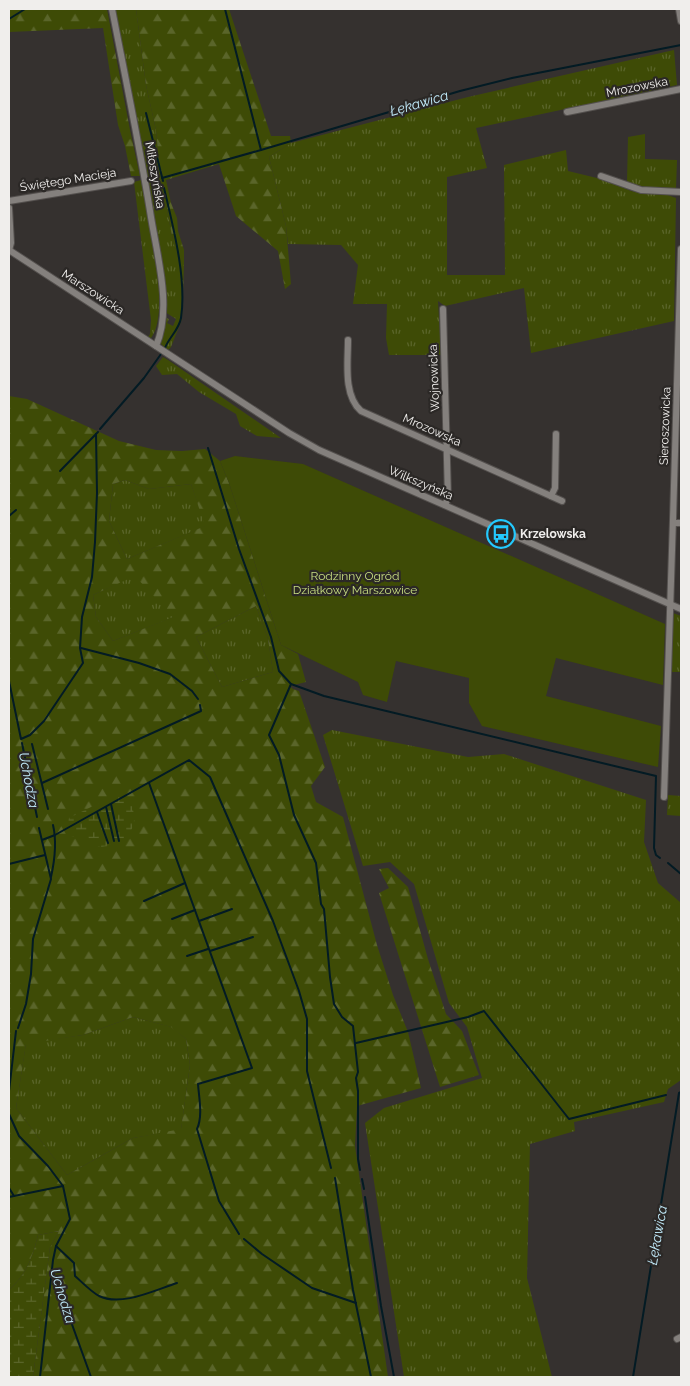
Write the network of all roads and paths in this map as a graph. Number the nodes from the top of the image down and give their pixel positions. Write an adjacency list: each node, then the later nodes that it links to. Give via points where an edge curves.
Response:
1 (112, 9): 15 (street, Miłoszyńska, via 162,282 162,318)
2 (679, 9): 3 (street)
3 (681, 21)
4 (681, 89): 5 (street, Mrozowska)
5 (567, 112)
6 (602, 176): 8 (street, via 641,190)
7 (131, 181): 9 (street, Świętego Macieja)
8 (681, 192)
9 (9, 201)
10 (9, 208): 12 (street)
11 (681, 249): 22 (street, Sieroszowicka)
12 (9, 250): 15 (street, Marszowicka)
13 (444, 309): 18 (street, Wojnowicka)
14 (348, 340): 18 (street, Mrozowska, via 349,390 360,411)
15 (156, 346): 16 (street, Marszowicka)
16 (164, 352): 21 (street, Wilkszyńska, via 319,450)
17 (556, 434): 19 (street, via 555,488)
18 (446, 448): 19 (street, Mrozowska); 21 (street, Wojnowicka, via 448,498)
19 (551, 496): 20 (street, Mrozowska)
20 (562, 501)
21 (445, 505): 24 (street, Wilkszyńska)
22 (673, 523): 23 (street); 24 (street, Sieroszowicka)
23 (681, 523)
24 (669, 604): 25 (street, Wilkszyńska); 26 (street)
25 (681, 609)
26 (664, 797)

